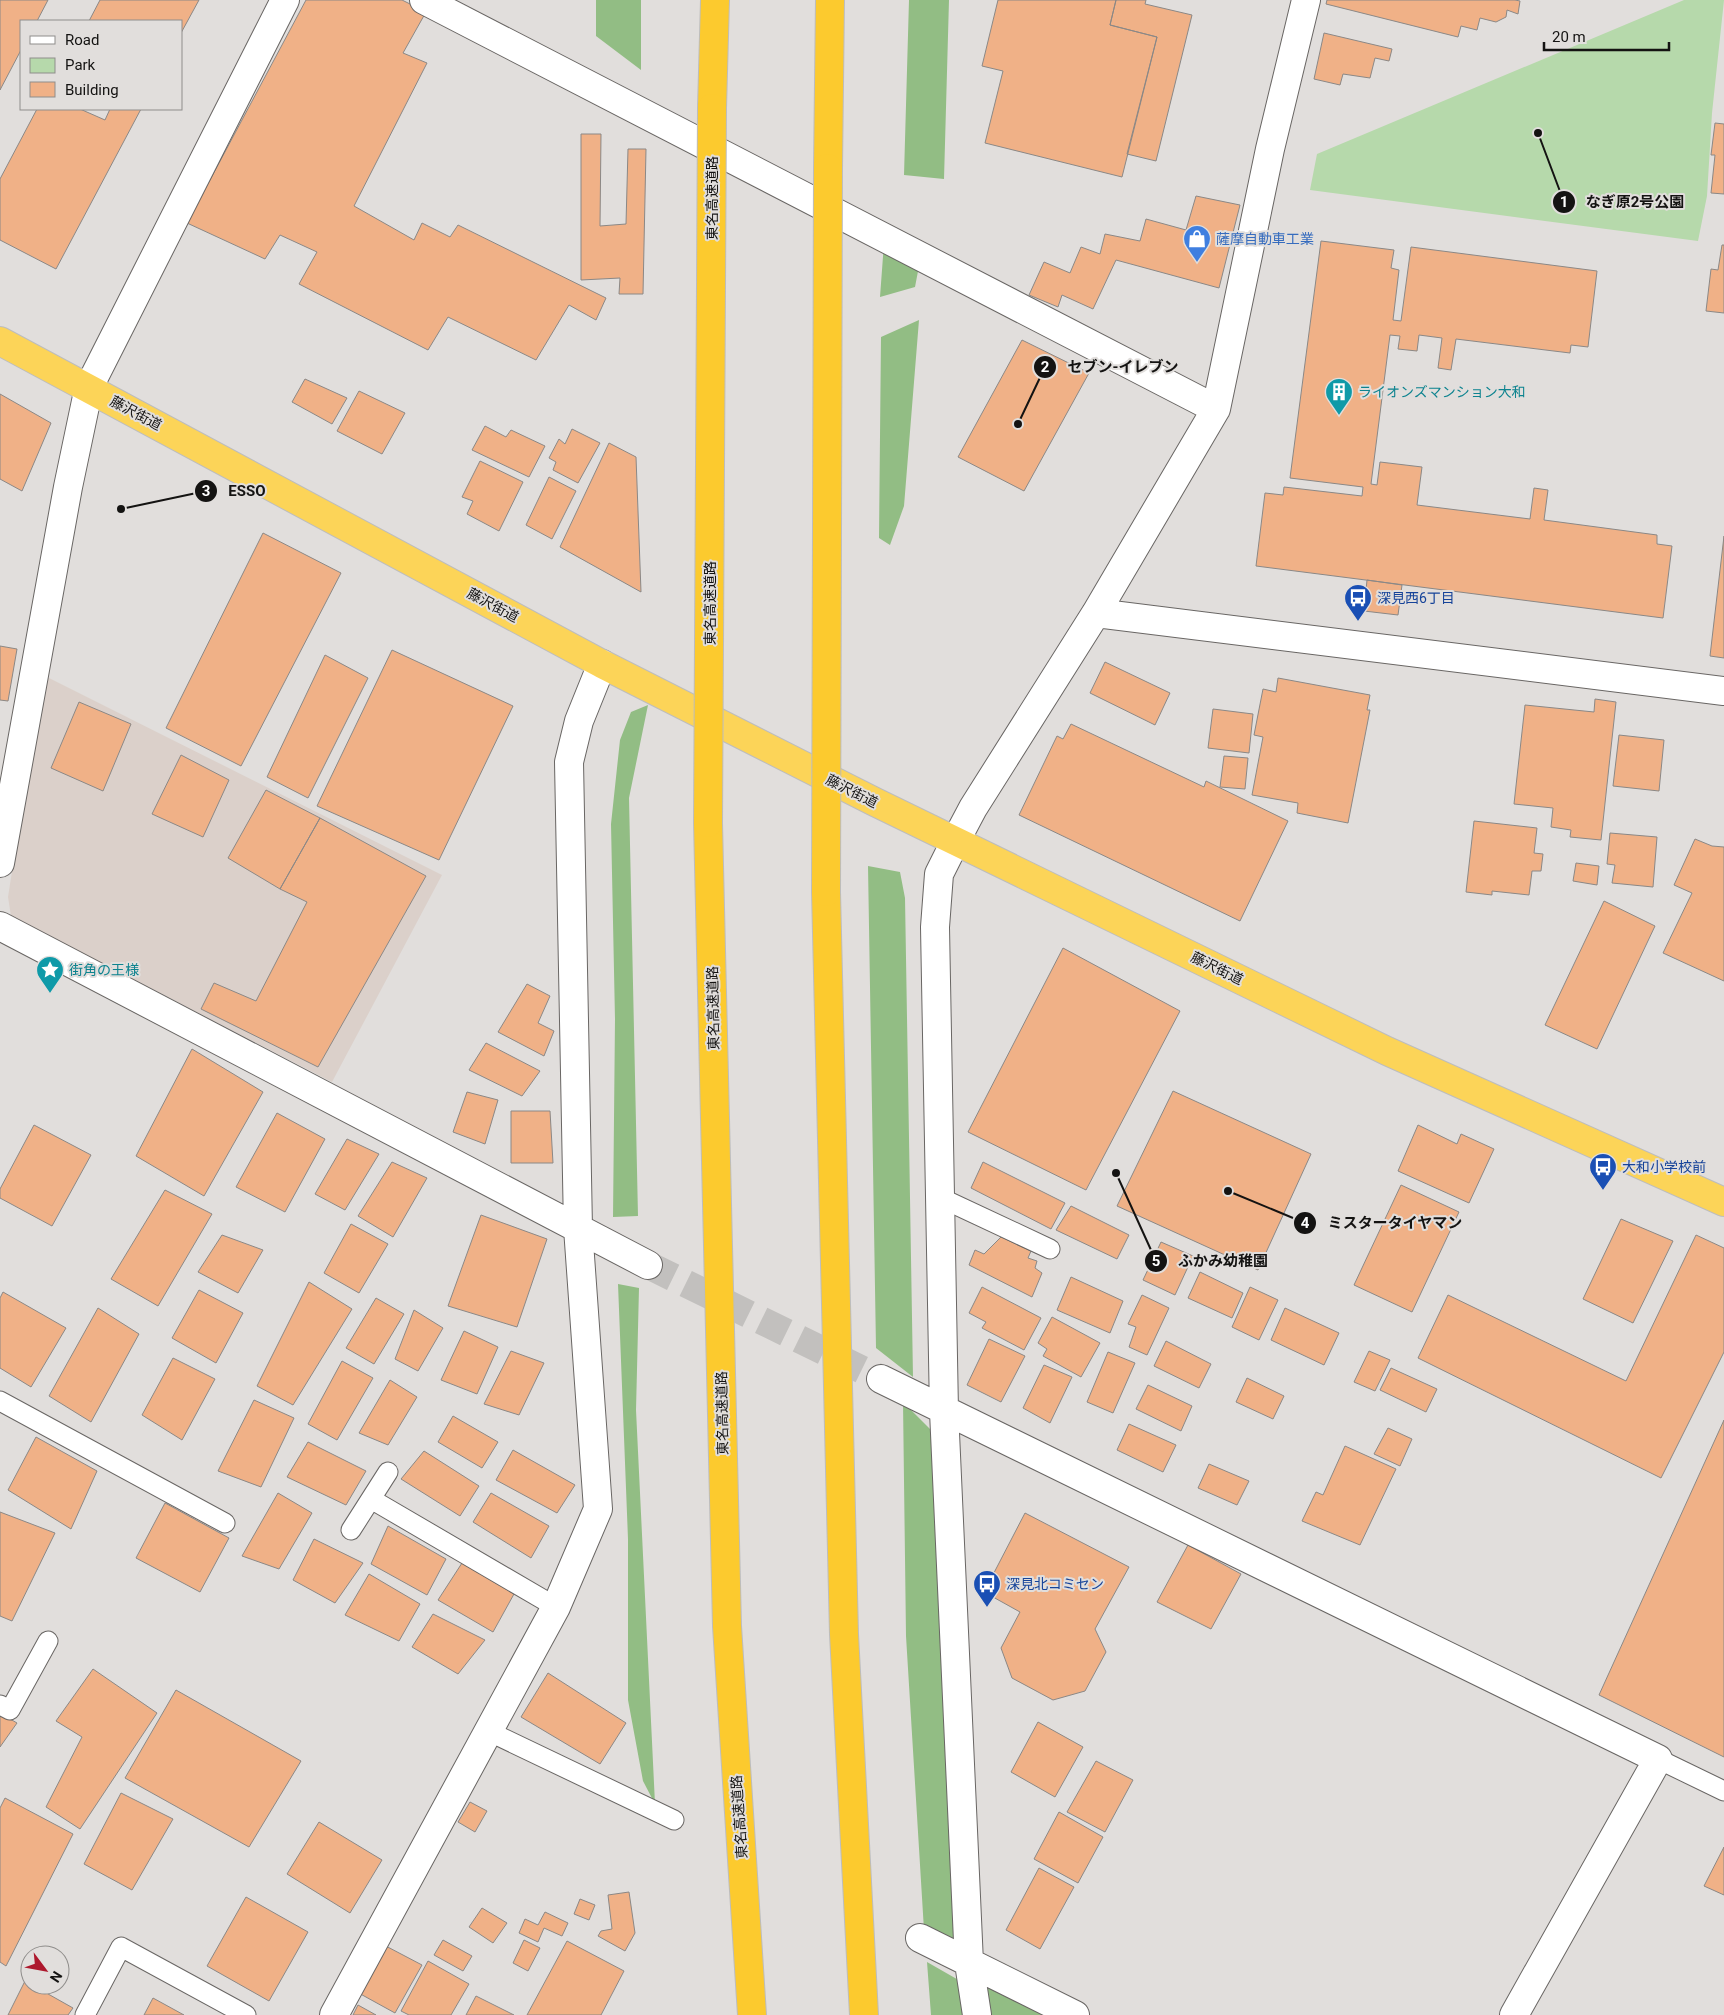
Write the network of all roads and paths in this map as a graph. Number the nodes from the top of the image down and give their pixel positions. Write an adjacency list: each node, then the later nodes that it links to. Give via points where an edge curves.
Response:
1 (285, 0): 7 (street)
2 (424, 0): 8 (street)
3 (715, 0): 39 (highway, 東名高速道路, bridge, via 708,823 727,1626)
4 (830, 0): 40 (highway, bridge, via 826,892 844,1634)
5 (1306, 0): 8 (street, via 1270,149)
6 (0, 341): 7 (highway, 藤沢街道)
7 (90, 387): 10 (highway, 藤沢街道); 13 (street, via 68,486)
8 (1216, 409): 9 (street)
9 (1096, 613): 11 (street); 12 (street)
10 (602, 664): 12 (highway, 藤沢街道); 17 (street, via 579,721 570,762)
11 (1724, 691)
12 (955, 842): 15 (street, via 939,874 935,927); 16 (highway, 藤沢街道, via 1387,1051)
13 (0, 863)
14 (0, 926): 17 (street)
15 (939, 1197): 18 (lane); 22 (street)
16 (1724, 1202)
17 (578, 1228): 19 (street); 27 (street, via 598,1509)
18 (1050, 1249)
19 (648, 1264)
20 (881, 1379): 22 (street)
21 (0, 1401): 25 (lane)
22 (944, 1410): 31 (street); 35 (street)
23 (388, 1472): 24 (lane)
24 (371, 1499): 26 (lane); 27 (lane)
25 (225, 1523)
26 (352, 1530)
27 (556, 1607): 30 (street)
28 (48, 1642): 29 (lane, via 10,1710)
29 (0, 1705)
30 (490, 1732): 33 (lane); 38 (street)
31 (1658, 1759): 32 (lane); 43 (street)
32 (1724, 1791)
33 (674, 1820)
34 (920, 1938): 35 (street)
35 (969, 1963): 41 (street); 42 (street)
36 (85, 2015): 37 (lane, via 121,1947)
37 (246, 2015)
38 (334, 2015)
39 (752, 2015)
40 (864, 2015)
41 (978, 2015)
42 (1075, 2015)
43 (1514, 2015)

